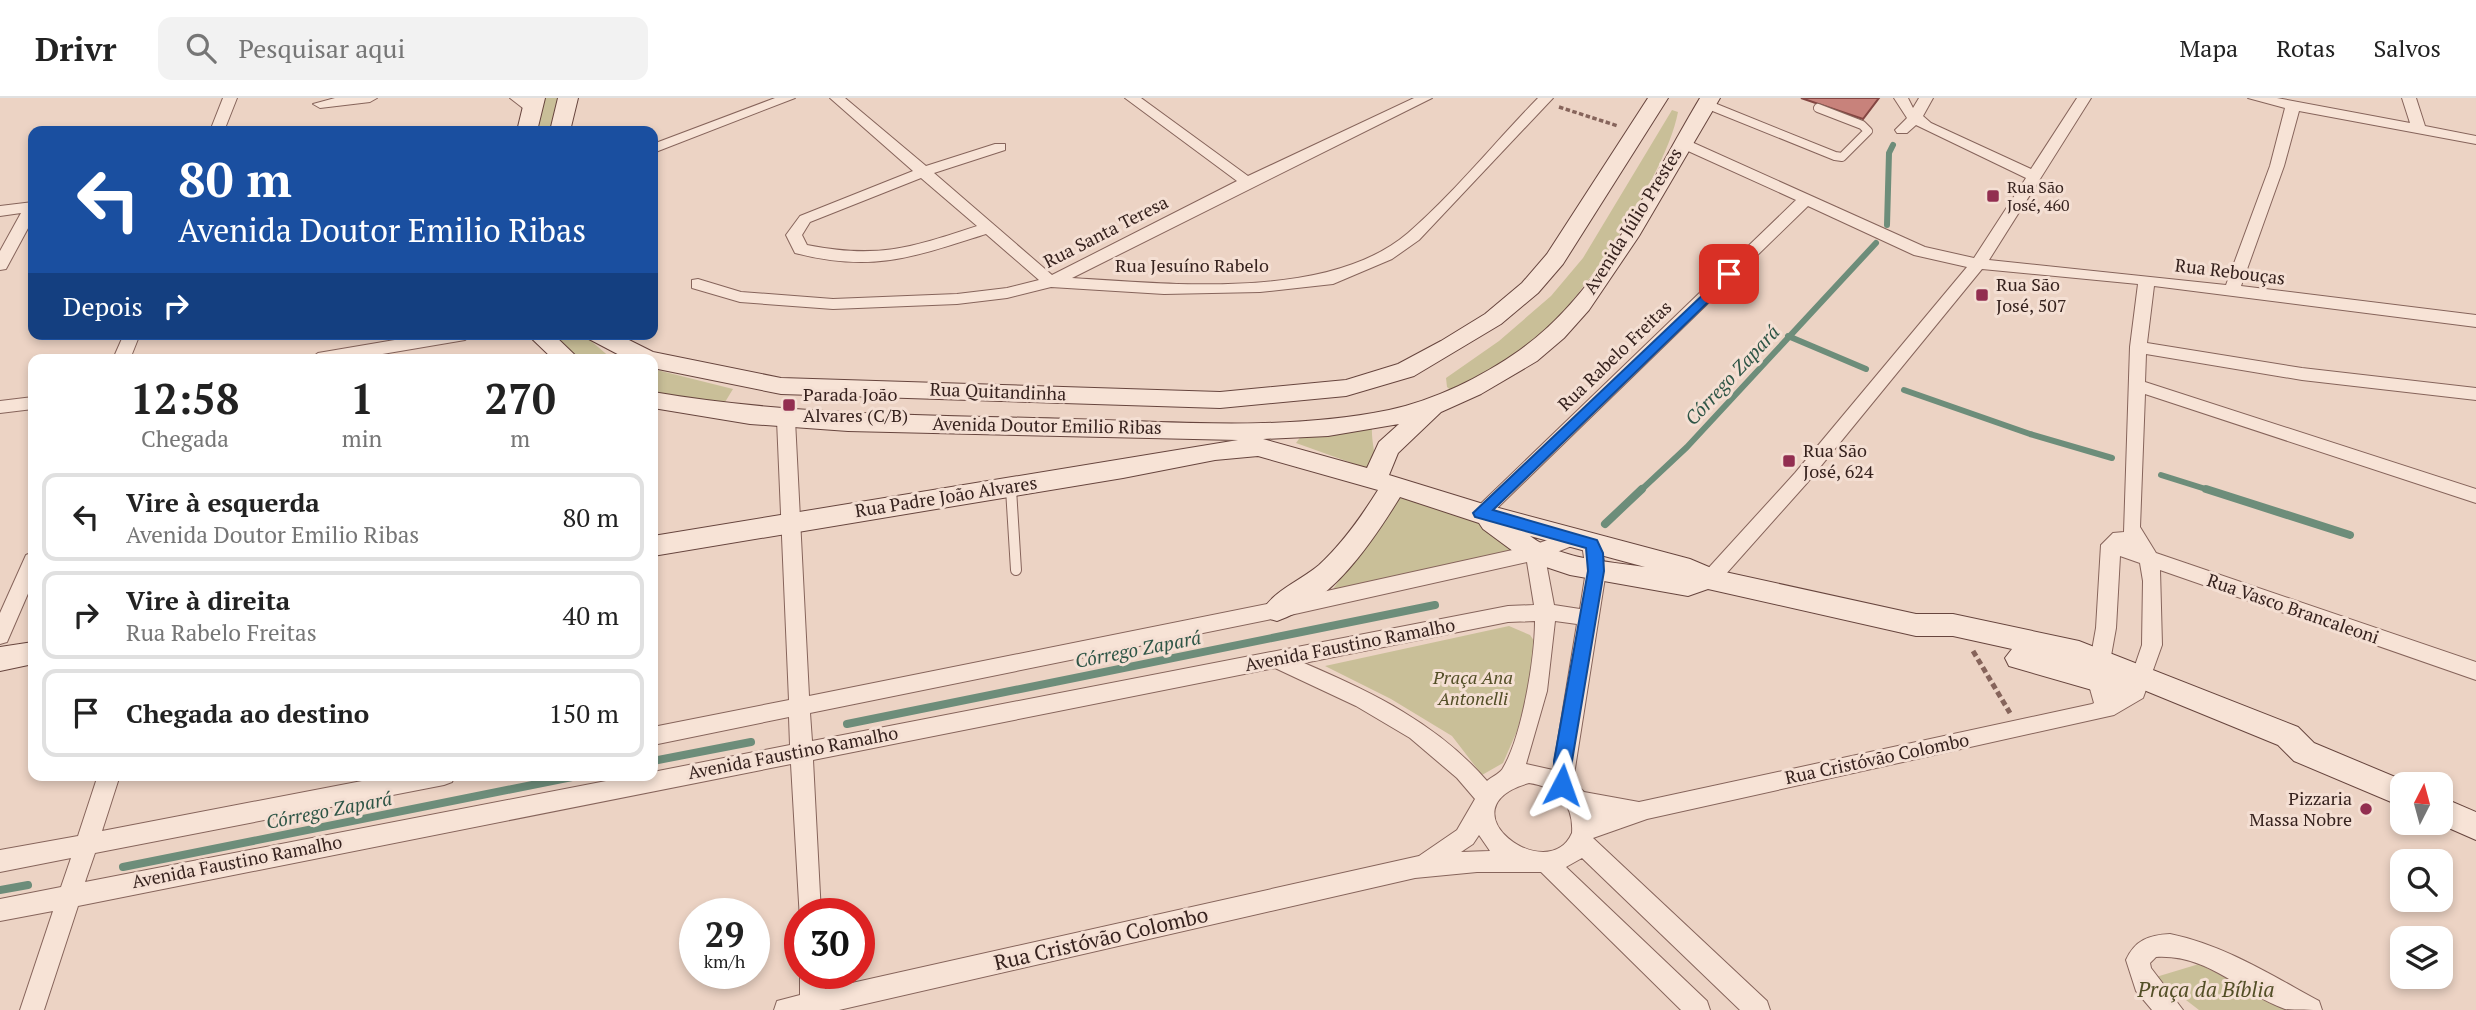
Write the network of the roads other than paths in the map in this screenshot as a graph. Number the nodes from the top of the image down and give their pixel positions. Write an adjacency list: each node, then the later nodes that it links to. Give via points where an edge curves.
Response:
1 (230, 98): 21 (street)
2 (370, 98): 17 (street)
3 (568, 98): 23 (main road)
4 (788, 98): 28 (street)
5 (837, 98): 30 (street)
6 (1132, 98): 32 (street)
7 (1425, 98): 32 (street, Rua Santa Teresa)
8 (1658, 98): 55 (main road, via 1555,259 1530,288 1493,318 1406,370 1346,388)
9 (1901, 98): 20 (street)
10 (1926, 98): 20 (street)
11 (2084, 98): 31 (street)
12 (2255, 98): 18 (street)
13 (2409, 98): 24 (street)
14 (1544, 100): 41 (street, Rua Jesuíno Rabelo, via 1412,237 1356,270 1327,280 1260,287 1164,289)
15 (1708, 101): 19 (lane, via 1835,156 1842,157 1868,131); 27 (main road, Avenida Júlio Prestes)
16 (528, 102): 22 (main road)
17 (320, 104)
18 (2293, 105): 24 (street); 43 (street, via 2277,166)
19 (1818, 108)
20 (1914, 119): 25 (street); 31 (street)
21 (219, 126)
22 (527, 126)
23 (561, 126)
24 (2418, 129): 26 (street)
25 (1902, 130)
26 (2476, 140)
27 (1682, 143): 33 (street, Rua Rebouças); 57 (main road, Avenida Júlio Prestes, via 1615,257 1579,308 1531,353 1465,394)
28 (658, 147)
29 (1000, 147): 30 (street)
30 (923, 172): 37 (street); 37 (street, via 805,219 794,235 801,249 846,258 903,256)
31 (2032, 175): 38 (street)
32 (1247, 182): 41 (street, Rua Santa Teresa)
33 (1807, 198): 38 (street, Rua Rebouças, via 1920,251); 67 (street, Rua Rabelo Freitas)
34 (28, 208): 35 (street)
35 (0, 211)
36 (28, 214): 39 (street)
37 (988, 228): 41 (street)
38 (1978, 264): 40 (street, Rua Rebouças); 78 (street, via 1801,478)
39 (0, 265)
40 (2147, 280): 43 (street, Rua Rebouças); 48 (street)
41 (1051, 282): 42 (street, Rua Santa Teresa, via 957,299 833,304 740,297)
42 (698, 284)
43 (2231, 292): 44 (street, Rua Rebouças)
44 (2476, 321)
45 (430, 340): 49 (street)
46 (545, 340): 50 (main road)
47 (609, 340): 51 (main road)
48 (2138, 347): 53 (street); 54 (street, via 2302,374)
49 (347, 354)
50 (562, 354)
51 (637, 354)
52 (658, 361): 55 (main road, Rua Quitandinha, via 781,386)
53 (2136, 385): 66 (street); 69 (street)
54 (2476, 394)
55 (1220, 400): 62 (main road)
56 (658, 401): 60 (main road, Avenida Doutor Emilio Ribas)
57 (1443, 402): 62 (main road, Avenida Júlio Prestes, via 1370,422); 64 (main road, via 1388,448)
58 (28, 403): 59 (street)
59 (0, 407)
60 (786, 420): 61 (main road, Avenida Doutor Emilio Ribas); 68 (street)
61 (1116, 428): 62 (main road, Avenida Doutor Emilio Ribas); 63 (main road, via 1124,447)
62 (1237, 439): 63 (main road, Rua Padre João Alvares); 64 (main road, Avenida Doutor Emilio Ribas)
63 (1123, 469): 65 (main road, Rua Padre João Alvares)
64 (1384, 483): 67 (main road, Avenida Doutor Emilio Ribas); 79 (main road, via 1343,561)
65 (1011, 487): 68 (main road, Rua Padre João Alvares); 75 (lane)
66 (2476, 496)
67 (1480, 513): 70 (main road, Avenida Doutor Emilio Ribas); 73 (main road, Avenida Doutor Emilio Ribas)
68 (790, 522): 71 (main road, Rua Padre João Alvares); 90 (street)
69 (2131, 528): 72 (street); 74 (street)
70 (1582, 541): 73 (street); 76 (street); 78 (main road, Avenida Doutor Emilio Ribas, via 1690,569)
71 (658, 545)
72 (2112, 545): 74 (street, Rua Vasco Brancaleoni); 87 (street)
73 (1534, 553): 76 (main road, Avenida Doutor Emilio Ribas); 79 (street); 80 (street)
74 (2148, 556): 88 (street, Rua Vasco Brancaleoni); 89 (street, via 2153,581 2152,645)
75 (1016, 570)
76 (1596, 571): 78 (main road, Avenida Doutor Emilio Ribas, via 1688,585); 81 (street)
77 (28, 572): 83 (street)
78 (1710, 579): 82 (main road, Avenida Doutor Emilio Ribas)
79 (1277, 610): 90 (street)
80 (1547, 612): 81 (street, Avenida Faustino Ramalho); 86 (street, Avenida Faustino Ramalho, via 1508,614); 94 (street, via 1538,684)
81 (1588, 618): 100 (street, via 1563,761)
82 (1916, 625): 87 (main road, Avenida Doutor Emilio Ribas, via 1934,640); 87 (main road, Avenida Doutor Emilio Ribas, via 1953,625 2079,652)
83 (0, 636)
84 (28, 654): 85 (main road)
85 (0, 659)
86 (1277, 660): 93 (street, Avenida Faustino Ramalho); 101 (street, via 1371,701 1424,735 1454,759)
87 (2099, 669): 89 (main road, Avenida Doutor Emilio Ribas); 91 (street)
88 (2476, 671)
89 (2139, 684): 91 (street, Rua Cristóvão Colombo); 99 (main road, Avenida Doutor Emilio Ribas, via 2288,736 2304,752)
90 (798, 709): 92 (street); 93 (street)
91 (2107, 709): 102 (street, Rua Cristóvão Colombo)
92 (658, 735)
93 (803, 751): 95 (street, Avenida Faustino Ramalho); 111 (street)
94 (1512, 775): 100 (street, via 1546,776); 101 (street, via 1496,783)
95 (658, 779)
96 (106, 781): 106 (street)
97 (412, 781): 106 (street)
98 (649, 781): 110 (street, Avenida Faustino Ramalho)
99 (2390, 788)
100 (1570, 793): 102 (street, Rua Cristóvão Colombo, via 1622,809); 105 (street, via 1582,810)
101 (1484, 803): 108 (street, via 1485,827 1495,843 1511,856); 109 (street, Rua Cristóvão Colombo, via 1465,837)
102 (1647, 809): 105 (street, Rua Cristóvão Colombo)
103 (2454, 817): 104 (main road)
104 (2476, 826)
105 (1582, 836): 108 (street, via 1567,856); 118 (street)
106 (86, 843): 107 (street); 110 (street)
107 (0, 861)
108 (1539, 863): 109 (street, Rua Cristóvão Colombo, via 1477,861); 117 (street)
109 (1415, 867): 114 (street, Rua Cristóvão Colombo)
110 (69, 894): 112 (street, Avenida Faustino Ramalho); 115 (street)
111 (808, 898)
112 (0, 910)
113 (812, 989): 114 (street)
114 (813, 1007): 116 (street, Rua Cristóvão Colombo)
115 (32, 1010)
116 (786, 1010)
117 (1698, 1010)
118 (1758, 1010)
119 (2171, 1010): 120 (street, via 2151,993 2139,972 2138,960 2153,946 2197,951)
120 (2310, 1010)

